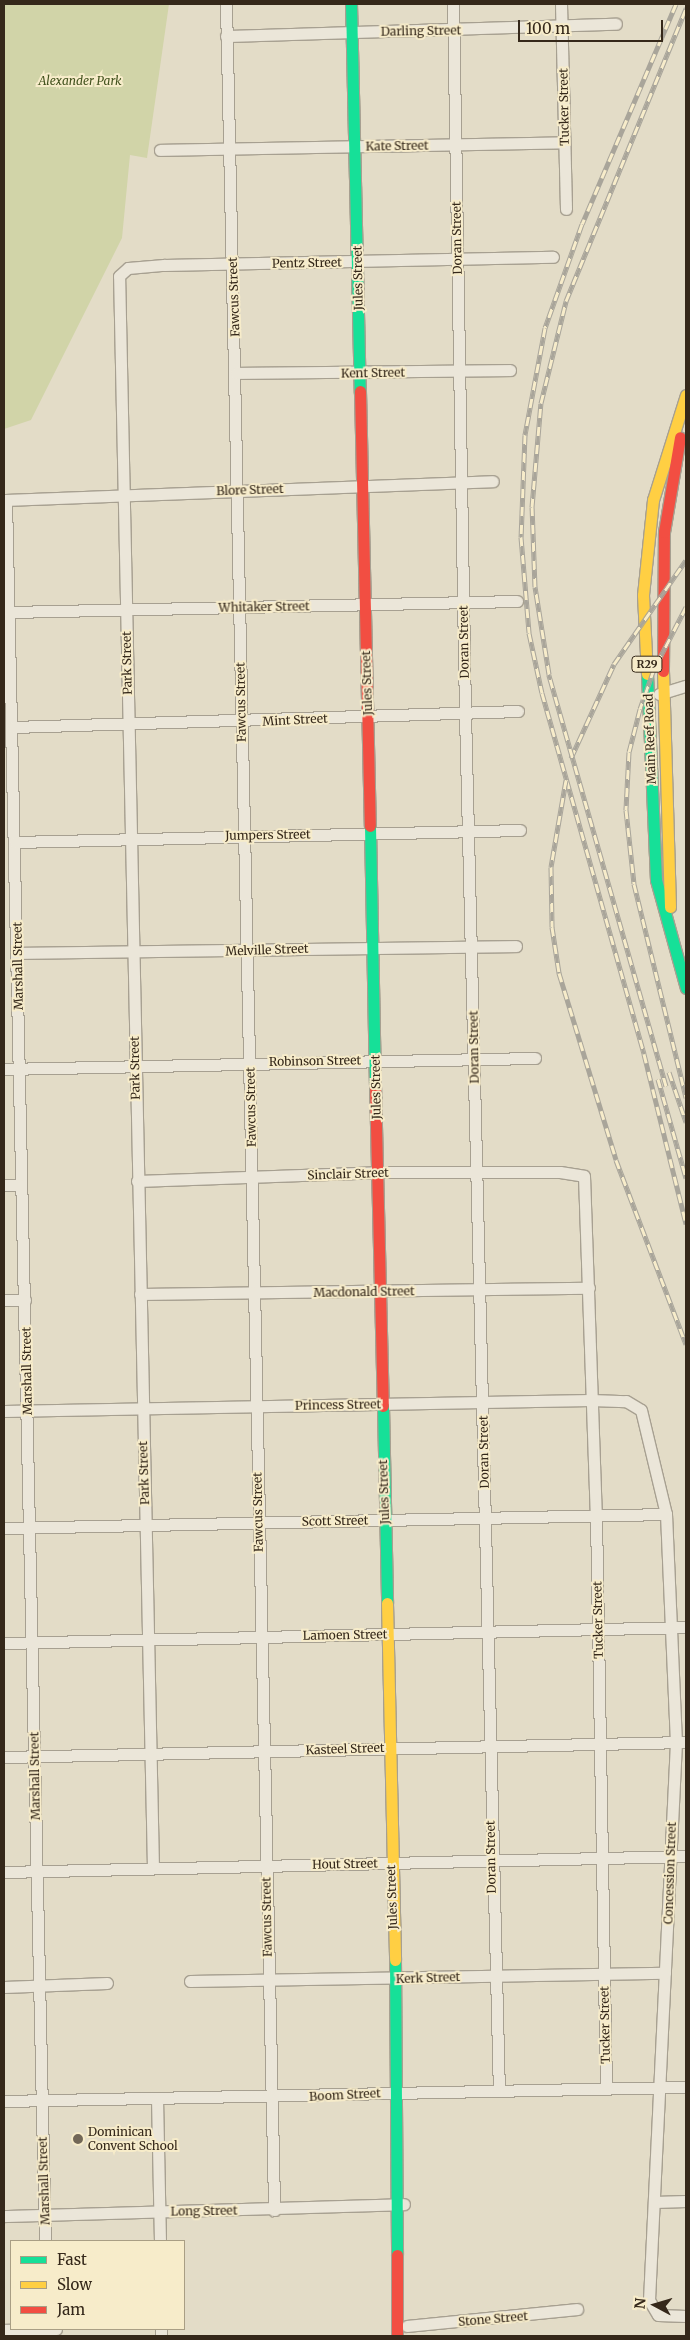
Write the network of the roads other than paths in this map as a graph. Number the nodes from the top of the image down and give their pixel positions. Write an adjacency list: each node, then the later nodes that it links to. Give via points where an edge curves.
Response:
1 (226, 4): 9 (street, Fawcus Street)
2 (351, 4): 8 (main road, Jules Street)
3 (453, 4): 7 (street, Doran Street)
4 (561, 4): 6 (street, Tucker Street)
5 (616, 24): 6 (street, Darling Street)
6 (562, 26): 7 (street, Darling Street); 10 (street, Tucker Street)
7 (453, 31): 8 (street, Darling Street); 11 (street, Doran Street)
8 (351, 32): 9 (street, Darling Street); 12 (main road, Jules Street)
9 (226, 36): 13 (street, Fawcus Street)
10 (564, 142): 11 (street, Kate Street); 15 (street, Tucker Street)
11 (455, 145): 12 (street, Kate Street); 17 (street, Doran Street)
12 (355, 147): 13 (street, Kate Street); 18 (main road, Jules Street)
13 (229, 148): 14 (street, Kate Street); 19 (street, Fawcus Street)
14 (160, 150)
15 (566, 210)
16 (553, 257): 17 (street, Pentz Street)
17 (458, 258): 18 (street, Pentz Street); 22 (street, Doran Street)
18 (358, 262): 19 (street, Pentz Street); 24 (main road, Jules Street)
19 (233, 264): 20 (street, Pentz Street); 23 (street, Fawcus Street)
20 (122, 270): 31 (street, Park Street, via 117,321)
21 (510, 370): 22 (street, Kent Street)
22 (458, 372): 24 (street, Kent Street); 28 (street, Doran Street)
23 (236, 373): 24 (street, Kent Street); 30 (street, Fawcus Street)
24 (360, 373): 29 (main road, Jules Street)
25 (686, 395): 40 (main road, Main Reef Road / R29, via 661,464 648,527)
26 (686, 402): 39 (main road, Main Reef Road / R29, via 664,532)
27 (493, 481): 28 (street, Blore Street)
28 (462, 482): 29 (street, Blore Street); 34 (street, Doran Street)
29 (363, 486): 30 (street, Blore Street); 35 (main road, Jules Street)
30 (238, 491): 31 (street, Blore Street); 37 (street, Fawcus Street)
31 (122, 492): 32 (street, Blore Street); 36 (street, Park Street)
32 (5, 500): 38 (street, Marshall Street)
33 (517, 601): 34 (street, Whitaker Street)
34 (463, 603): 35 (street, Whitaker Street); 45 (street, Doran Street)
35 (364, 604): 37 (street, Whitaker Street); 46 (main road, Jules Street)
36 (126, 608): 37 (street, Whitaker Street); 38 (street, Whitaker Street); 48 (street, Park Street)
37 (238, 608): 47 (street, Fawcus Street)
38 (10, 612): 49 (street, Marshall Street)
39 (662, 635): 40 (main road); 42 (main road, Main Reef Road / R29)
40 (646, 638): 43 (main road, Main Reef Road / R29)
41 (686, 686): 42 (street)
42 (663, 692): 43 (street); 56 (main road, Main Reef Road / R29)
43 (649, 697): 56 (main road, Main Reef Road / R29, via 653,855 661,906)
44 (518, 711): 45 (street, Mint Street)
45 (465, 713): 46 (street, Mint Street); 51 (street, Doran Street)
46 (368, 716): 47 (street, Mint Street); 52 (main road, Jules Street)
47 (242, 722): 48 (street, Mint Street); 53 (street, Fawcus Street)
48 (128, 725): 49 (street, Mint Street); 54 (street, Park Street)
49 (13, 727): 55 (street, Marshall Street)
50 (520, 830): 51 (street, Jumpers Street)
51 (469, 832): 52 (street, Jumpers Street); 57 (street, Doran Street)
52 (368, 834): 53 (street, Jumpers Street); 59 (main road, Jules Street)
53 (244, 835): 54 (street, Jumpers Street); 61 (street, Fawcus Street)
54 (130, 839): 55 (street, Jumpers Street); 60 (street, Park Street)
55 (15, 842): 62 (street, Marshall Street)
56 (672, 936): 63 (main road, Main Reef Road / R29)
57 (472, 946): 58 (street, Melville Street); 59 (street, Melville Street); 66 (street, Doran Street)
58 (516, 946)
59 (371, 947): 61 (street, Melville Street); 65 (main road, Jules Street)
60 (131, 951): 61 (street, Melville Street); 62 (street, Melville Street); 68 (street, Park Street)
61 (246, 951): 67 (street, Fawcus Street)
62 (18, 953): 70 (street, Marshall Street)
63 (686, 988)
64 (535, 1058): 66 (street, Robinson Street)
65 (376, 1060): 66 (street, Robinson Street); 67 (street, Robinson Street); 71 (main road, Jules Street)
66 (473, 1060): 73 (street, Doran Street)
67 (250, 1063): 68 (street, Robinson Street); 74 (street, Fawcus Street)
68 (134, 1066): 70 (street, Robinson Street); 75 (street, Park Street)
69 (4, 1069): 70 (street, Robinson Street)
70 (20, 1069): 77 (street, Marshall Street)
71 (377, 1172): 73 (street, Sinclair Street); 74 (street, Sinclair Street); 80 (main road, Jules Street)
72 (560, 1172): 73 (street, Sinclair Street); 78 (street, Tucker Street, via 580,1174 587,1186)
73 (477, 1173): 79 (street, Doran Street)
74 (252, 1177): 75 (street, Sinclair Street); 81 (street, Fawcus Street)
75 (137, 1181): 82 (street, Park Street)
76 (4, 1185): 77 (street)
77 (21, 1185): 84 (street, Marshall Street)
78 (589, 1288): 79 (street, Macdonald Street); 85 (street, Tucker Street)
79 (480, 1290): 80 (street, Macdonald Street); 86 (street, Doran Street)
80 (380, 1291): 81 (street, Macdonald Street); 87 (main road, Jules Street)
81 (255, 1293): 82 (street, Macdonald Street); 88 (street, Fawcus Street)
82 (140, 1294): 89 (street, Park Street)
83 (4, 1300): 84 (street)
84 (25, 1300): 91 (street, Marshall Street)
85 (591, 1400): 86 (street, Princess Street); 92 (street, Princess Street, via 638,1406); 94 (street, Tucker Street)
86 (482, 1403): 87 (street, Princess Street); 95 (street, Doran Street)
87 (382, 1404): 88 (street, Princess Street); 96 (main road, Jules Street)
88 (257, 1406): 89 (street, Princess Street); 97 (street, Fawcus Street)
89 (142, 1409): 91 (street, Princess Street); 98 (street, Park Street)
90 (4, 1411): 91 (street, Princess Street)
91 (28, 1411): 100 (street, Marshall Street)
92 (651, 1436): 93 (street, Concession Street)
93 (666, 1514): 94 (street, Scott Street); 102 (street, Concession Street)
94 (596, 1516): 95 (street, Scott Street); 103 (street, Tucker Street)
95 (485, 1519): 96 (street, Scott Street); 104 (street, Doran Street)
96 (385, 1520): 97 (street, Scott Street); 105 (main road, Jules Street)
97 (258, 1523): 98 (street, Scott Street); 106 (street, Fawcus Street)
98 (146, 1526): 100 (street, Scott Street); 107 (street, Park Street)
99 (4, 1528): 100 (street, Scott Street)
100 (30, 1528): 108 (street, Marshall Street)
101 (686, 1627): 102 (street, Lamoen Street)
102 (673, 1628): 103 (street, Lamoen Street); 110 (street, Concession Street)
103 (598, 1630): 104 (street, Lamoen Street); 111 (street, Tucker Street)
104 (488, 1633): 105 (street, Lamoen Street); 112 (street, Doran Street)
105 (386, 1635): 106 (street, Lamoen Street); 113 (main road, Jules Street)
106 (261, 1636): 107 (street, Lamoen Street); 114 (street, Fawcus Street)
107 (148, 1639): 108 (street, Lamoen Street); 116 (street, Park Street)
108 (32, 1642): 109 (street, Lamoen Street); 115 (street, Marshall Street)
109 (4, 1643)
110 (681, 1742): 111 (street, Kasteel Street); 118 (street, Concession Street)
111 (601, 1745): 112 (street, Kasteel Street); 120 (street, Tucker Street)
112 (489, 1746): 113 (street, Kasteel Street); 121 (street, Doran Street)
113 (389, 1748): 114 (street, Kasteel Street); 122 (main road, Jules Street)
114 (264, 1752): 116 (street, Kasteel Street); 123 (street, Fawcus Street)
115 (35, 1756): 116 (street, Kasteel Street); 117 (street, Kasteel Street); 125 (street, Marshall Street)
116 (150, 1756): 124 (street, Park Street)
117 (4, 1757)
118 (670, 1856): 119 (street, Hout Street); 120 (street, Hout Street); 127 (street, Concession Street)
119 (686, 1856)
120 (600, 1860): 121 (street, Hout Street); 128 (street, Tucker Street)
121 (491, 1861): 122 (street, Hout Street); 129 (street, Doran Street)
122 (391, 1863): 123 (street, Hout Street); 130 (main road, Jules Street)
123 (266, 1866): 124 (street, Hout Street); 131 (street, Fawcus Street)
124 (153, 1868): 125 (street, Hout Street)
125 (37, 1871): 126 (street, Hout Street); 135 (street, Marshall Street)
126 (4, 1872)
127 (665, 1973): 128 (street, Kerk Street); 136 (street, Concession Street)
128 (605, 1974): 129 (street, Kerk Street); 138 (street, Tucker Street)
129 (495, 1976): 130 (street, Kerk Street); 139 (street, Doran Street)
130 (394, 1979): 131 (street, Kerk Street); 140 (main road, Jules Street)
131 (268, 1980): 132 (street, Kerk Street); 142 (street, Fawcus Street)
132 (190, 1981)
133 (107, 1983): 135 (street)
134 (4, 1986): 135 (street)
135 (40, 1986): 144 (street, Marshall Street)
136 (660, 2087): 137 (street, Boom Street); 138 (street, Boom Street); 146 (street, Concession Street)
137 (686, 2087)
138 (606, 2088): 139 (street, Boom Street)
139 (499, 2091): 140 (street, Boom Street)
140 (398, 2092): 142 (street, Boom Street); 147 (main road, Jules Street)
141 (157, 2098): 142 (street, Boom Street); 144 (street, Boom Street); 149 (street)
142 (272, 2098): 148 (street, Fawcus Street)
143 (4, 2100): 144 (street, Boom Street)
144 (41, 2100): 150 (street, Marshall Street)
145 (686, 2201): 146 (street)
146 (654, 2202): 155 (street, Concession Street, via 651,2311 663,2316)
147 (399, 2204): 148 (street, Long Street); 156 (main road, Jules Street); 157 (main road, Jules Street)
148 (274, 2210): 149 (street, Long Street)
149 (160, 2211): 150 (street, Long Street); 153 (street)
150 (45, 2214): 151 (street, Long Street); 152 (street, Marshall Street)
151 (4, 2216)
152 (45, 2240)
153 (160, 2240)
154 (577, 2309): 156 (street, Stone Street)
155 (686, 2316)
156 (407, 2331)
157 (397, 2336)

